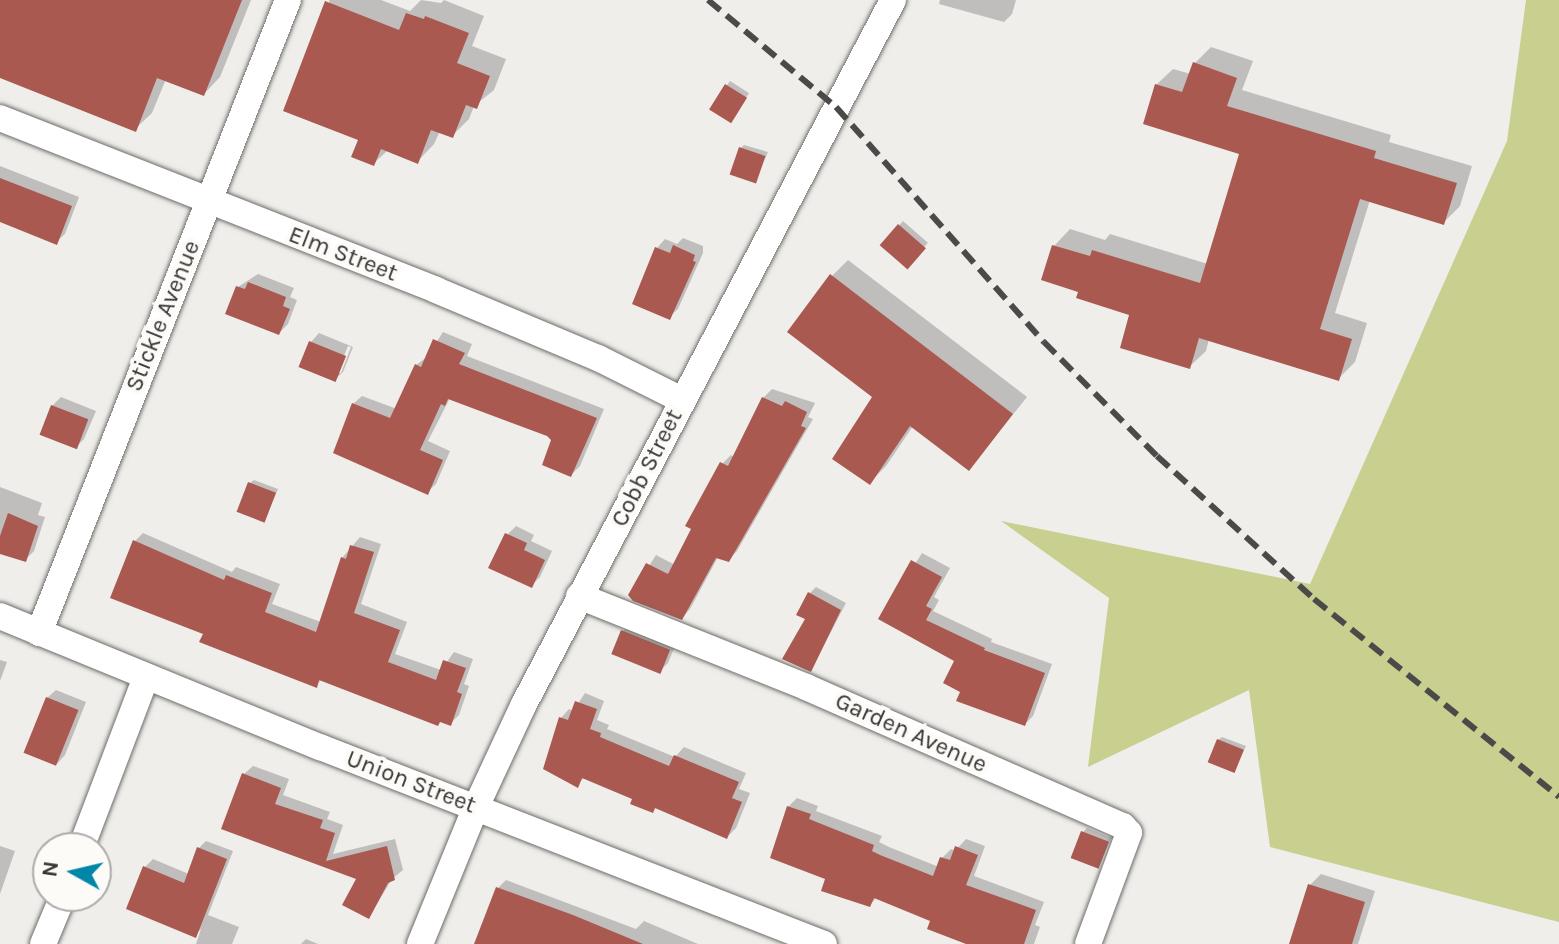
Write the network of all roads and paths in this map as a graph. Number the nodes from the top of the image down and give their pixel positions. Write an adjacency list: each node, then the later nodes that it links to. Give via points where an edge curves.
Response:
1 (288, 0): 4 (street, Stickle Avenue)
2 (893, 0): 5 (street, Cobb Street)
3 (0, 118): 4 (street, Elm Street)
4 (208, 202): 5 (street, Elm Street, via 436,290 598,358); 8 (street, Stickle Avenue)
5 (682, 400): 6 (street, Cobb Street)
6 (579, 596): 10 (street, Cobb Street); 17 (street, Garden Avenue, via 806,687 1123,826 1129,833)
7 (0, 616): 8 (street, Union Street)
8 (39, 633): 9 (street, Union Street)
9 (146, 677): 10 (street, Union Street); 11 (street)
10 (476, 807): 13 (street, Union Street); 15 (street, Cobb Street)
11 (87, 832)
12 (56, 912): 14 (street)
13 (797, 939): 16 (street, Union Street)
14 (43, 944)
15 (420, 944)
16 (824, 944)
17 (1088, 944)

